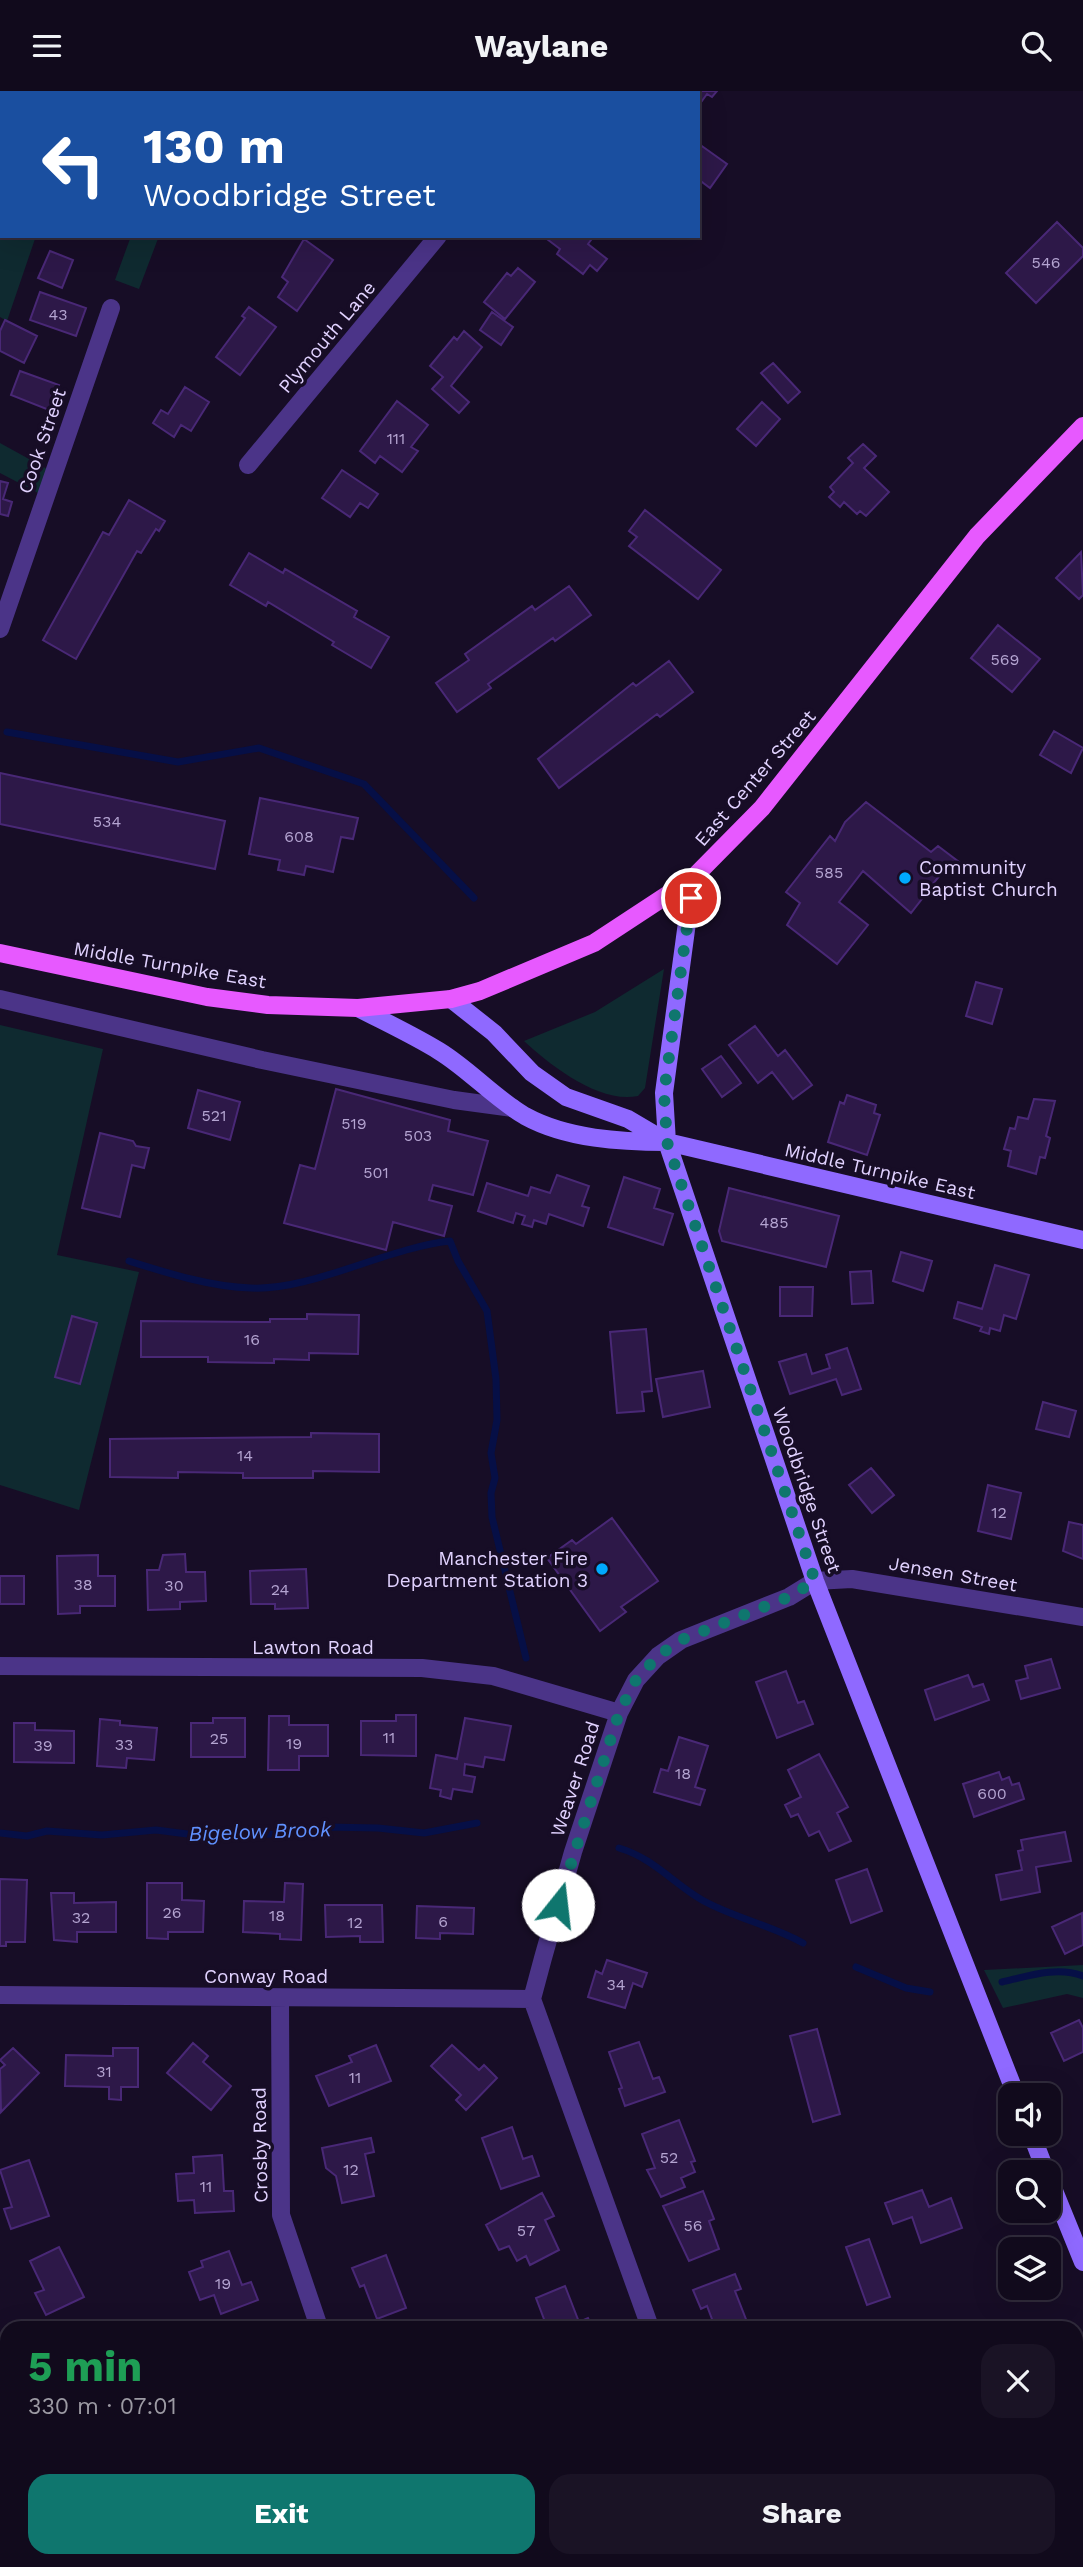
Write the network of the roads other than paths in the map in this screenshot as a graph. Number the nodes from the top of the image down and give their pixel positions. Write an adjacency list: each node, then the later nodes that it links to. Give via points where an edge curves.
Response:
1 (436, 238): 4 (street, Plymouth Lane)
2 (111, 308): 5 (street, Cook Street)
3 (1083, 426): 6 (main road, East Center Street, via 978,537 770,798)
4 (248, 465)
5 (0, 629)
6 (693, 878): 9 (main road, East Center Street, via 594,943); 12 (main road, Woodbridge Street, via 664,1093)
7 (0, 953): 10 (main road, Middle Turnpike East, via 207,997 268,1005)
8 (0, 999): 11 (street, Middle Turnpike East, via 262,1060)
9 (451, 999): 10 (main road, East Center Street); 12 (main road, Middle Turnpike East, via 494,1033 532,1073 566,1097 628,1119)
10 (358, 1008): 11 (main road, Middle Turnpike East, via 441,1052)
11 (514, 1108): 12 (main road, Middle Turnpike East, via 546,1125 588,1136 625,1143)
12 (667, 1142): 13 (main road, Middle Turnpike East); 14 (main road, Woodbridge Street)
13 (1083, 1240)
14 (815, 1581): 15 (street, Jensen Street, via 852,1579); 17 (street, Weaver Road, via 789,1597 681,1640 636,1680); 21 (main road, Woodbridge Street)
15 (1083, 1618)
16 (0, 1666): 17 (street, Lawton Road, via 422,1668 493,1676)
17 (619, 1713): 20 (street, Weaver Road, via 573,1852)
18 (0, 1995): 19 (street, Conway Road)
19 (280, 1998): 20 (street, Conway Road); 24 (street, Crosby Road, via 281,2215)
20 (532, 1999): 25 (street)
21 (1011, 2083)
22 (1061, 2208): 23 (main road)
23 (1082, 2258)
24 (318, 2321)
25 (648, 2321)

